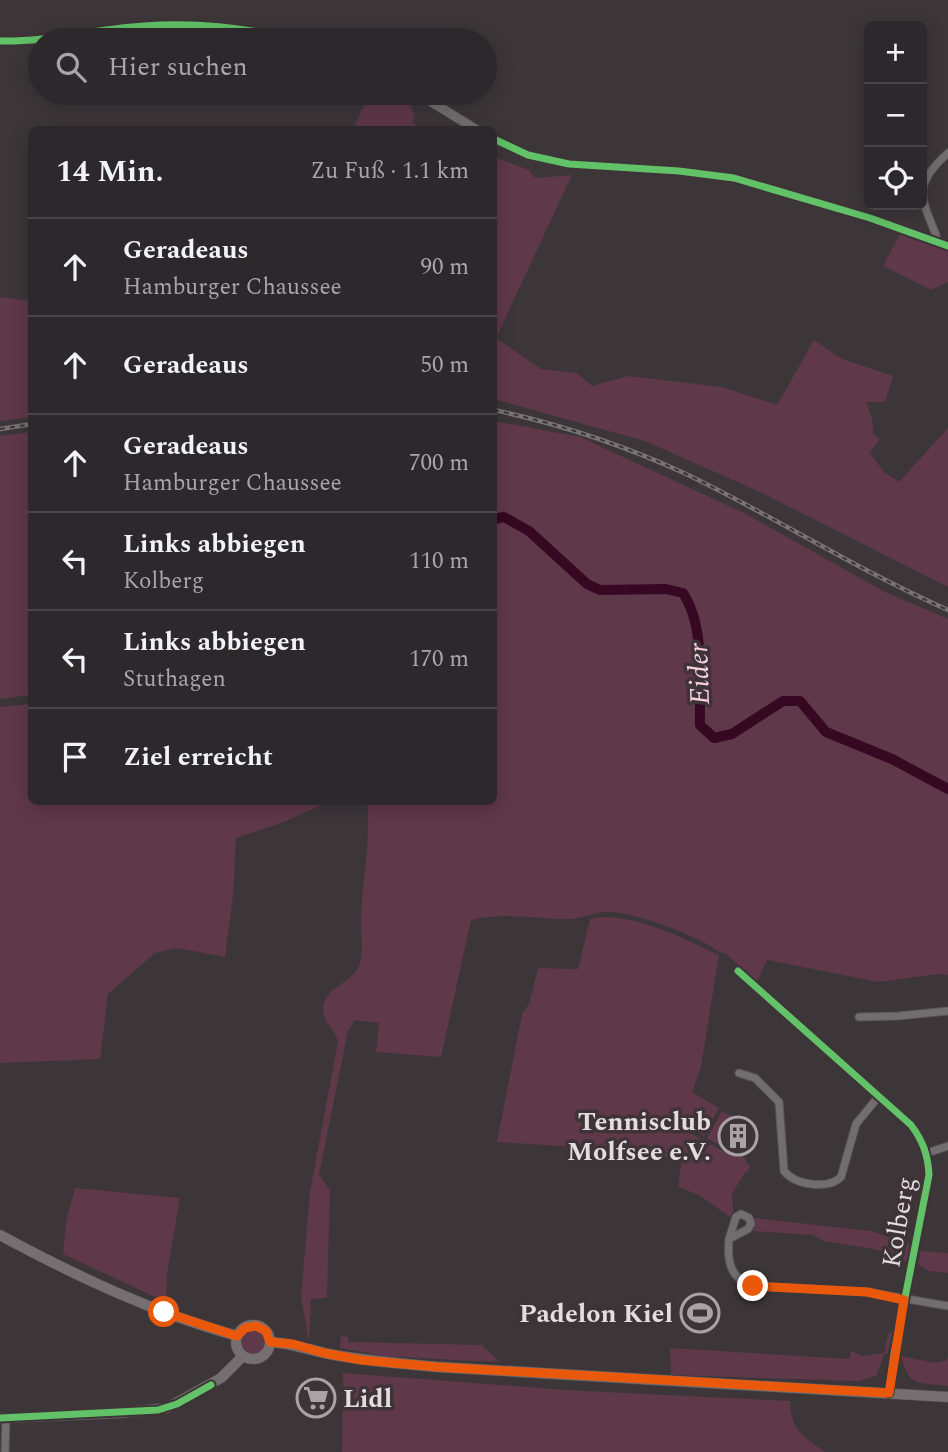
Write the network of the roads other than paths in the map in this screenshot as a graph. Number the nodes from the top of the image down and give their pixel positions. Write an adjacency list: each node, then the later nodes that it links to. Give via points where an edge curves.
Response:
1 (130, 28): 2 (street)
2 (216, 28)
3 (28, 40): 4 (street)
4 (0, 41)
5 (436, 105): 6 (street)
6 (471, 126)
7 (497, 140): 9 (street, via 558,163 734,178)
8 (948, 153): 9 (street, via 933,166 922,192)
9 (936, 242): 10 (street)
10 (948, 246)
11 (738, 971): 15 (street, Kolberg)
12 (948, 1011): 13 (street)
13 (859, 1017)
14 (739, 1073): 15 (street, via 755,1078 779,1102 784,1171 792,1179 824,1185 841,1177 856,1125)
15 (879, 1096): 17 (street, Kolberg, via 911,1125)
16 (948, 1146): 17 (street)
17 (927, 1153): 20 (street, Kolberg, via 929,1175)
18 (0, 1235): 22 (main road, via 60,1268 164,1312)
19 (729, 1239): 20 (street, via 731,1270 743,1283 867,1292)
20 (904, 1300): 21 (street); 25 (street, Kolberg)
21 (948, 1306)
22 (237, 1336): 23 (main road, via 256,1326 266,1331); 24 (main road)
23 (270, 1342): 24 (main road, via 261,1357); 25 (main road, via 361,1360 438,1367)
24 (243, 1356): 27 (main road, via 221,1378 167,1408)
25 (889, 1393): 26 (main road)
26 (948, 1397)
27 (3, 1418): 28 (street)
28 (5, 1452)

